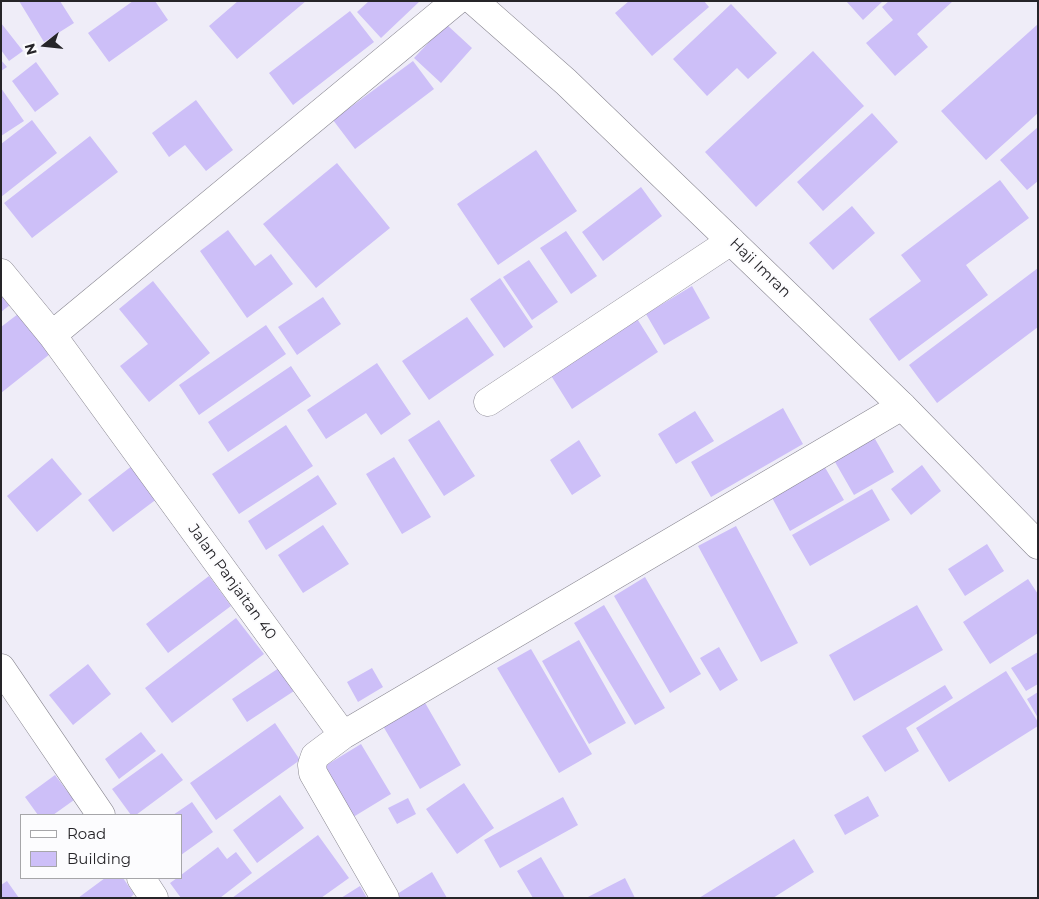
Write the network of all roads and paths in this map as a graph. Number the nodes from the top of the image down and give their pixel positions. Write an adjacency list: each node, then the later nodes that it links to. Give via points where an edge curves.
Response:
1 (456, 1): 5 (street)
2 (474, 1): 3 (street, Haji Imran, via 566,82)
3 (732, 240): 6 (street); 7 (street, Haji Imran)
4 (1, 273): 5 (street, Jalan Panjaitan 40)
5 (52, 335): 10 (street, Jalan Panjaitan 40)
6 (488, 402)
7 (902, 406): 8 (street, Haji Imran); 10 (street)
8 (1038, 545)
9 (1, 668): 11 (street)
10 (343, 735): 14 (street, via 315,756 313,773)
11 (100, 814)
12 (142, 879): 13 (street)
13 (154, 898)
14 (385, 898)

